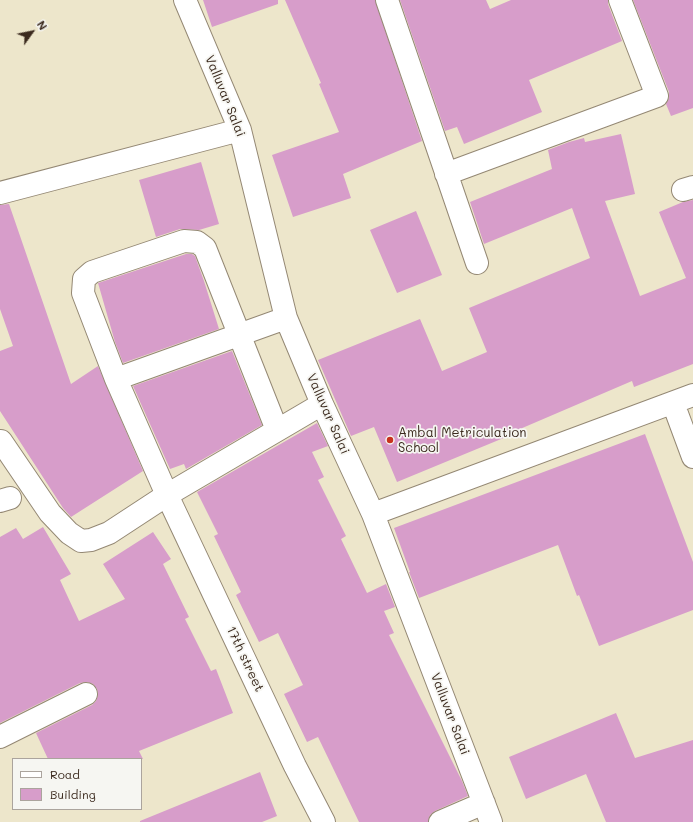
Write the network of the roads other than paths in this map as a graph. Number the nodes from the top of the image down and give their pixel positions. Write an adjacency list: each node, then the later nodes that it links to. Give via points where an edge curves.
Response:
1 (185, 0): 4 (street, Valluvar Salai)
2 (387, 0): 5 (street)
3 (620, 0): 5 (street, via 657,96)
4 (240, 130): 6 (street); 8 (street, Valluvar Salai)
5 (446, 174): 7 (street)
6 (0, 192)
7 (476, 262)
8 (286, 318): 9 (street); 13 (street, Valluvar Salai)
9 (239, 334): 10 (street); 10 (street, 17th street, via 205,248 197,242 184,242 92,272 84,279 83,293); 14 (street, 17th street)
10 (116, 379): 17 (street, 17th street)
11 (693, 395): 12 (street)
12 (673, 403): 16 (street); 18 (street)
13 (322, 404): 14 (street); 18 (street, Valluvar Salai)
14 (277, 430): 17 (street)
15 (1, 440): 17 (street, via 50,513 69,533 81,541 108,533)
16 (693, 457)
17 (168, 495): 22 (street, 17th street, via 295,766)
18 (373, 514): 21 (street, Valluvar Salai)
19 (86, 694): 20 (street)
20 (0, 737)
21 (487, 812): 23 (street)
22 (324, 822)
23 (440, 822)

